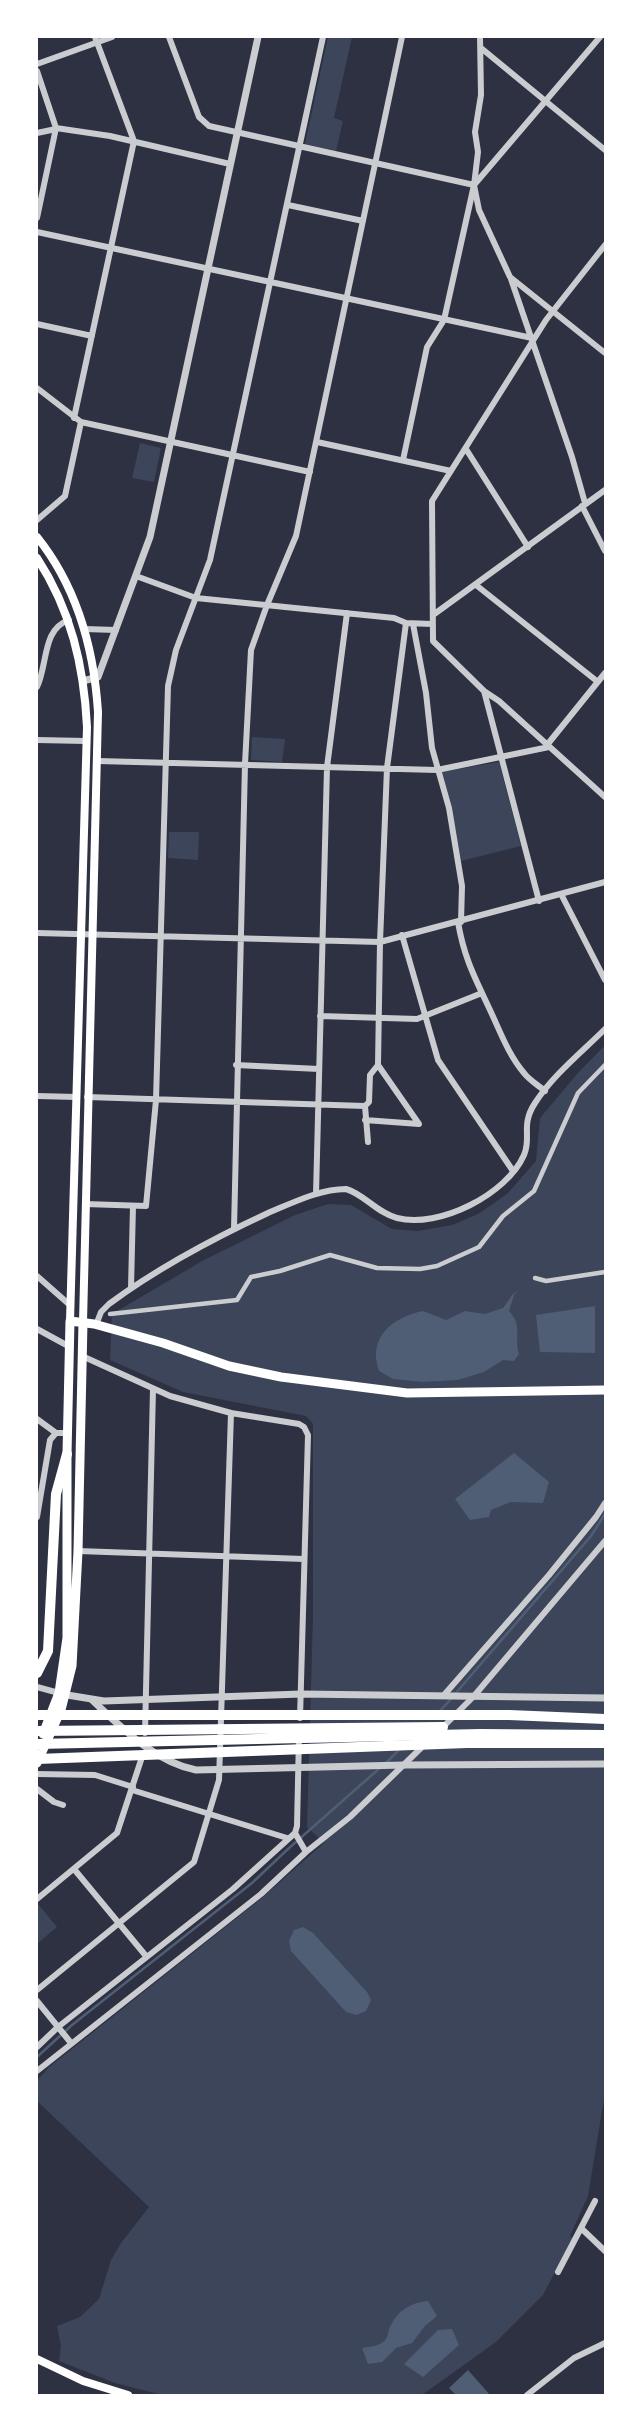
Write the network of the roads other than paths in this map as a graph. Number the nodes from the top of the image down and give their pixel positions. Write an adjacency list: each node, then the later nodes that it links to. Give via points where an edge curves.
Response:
1 (112, 37): 8 (street)
2 (169, 37): 15 (street, via 199,117 209,126)
3 (257, 37): 15 (street)
4 (323, 37): 17 (street)
5 (402, 37): 20 (street)
6 (480, 37): 9 (street)
7 (600, 37): 12 (street)
8 (96, 39): 10 (street); 16 (street)
9 (481, 48): 12 (street); 21 (street)
10 (37, 64)
11 (37, 71): 13 (street)
12 (545, 100): 18 (street); 21 (street)
13 (56, 128): 14 (street); 16 (street); 23 (street)
14 (37, 133)
15 (237, 133): 17 (street); 19 (street)
16 (134, 141): 19 (street); 27 (street)
17 (299, 148): 20 (street); 22 (street)
18 (605, 150)
19 (230, 164): 28 (street)
20 (376, 164): 21 (street); 24 (street)
21 (474, 185): 29 (street, via 479,210); 33 (street)
22 (288, 205): 24 (street); 30 (street)
23 (37, 218)
24 (363, 221): 31 (street)
25 (37, 232): 27 (street)
26 (605, 245): 32 (street)
27 (111, 248): 28 (street); 35 (street)
28 (208, 269): 30 (street); 40 (street)
29 (510, 277): 32 (street); 36 (street)
30 (271, 283): 31 (street); 43 (street)
31 (347, 300): 33 (street); 41 (street)
32 (552, 312): 36 (street); 37 (street)
33 (444, 320): 36 (street); 44 (street, via 428,347)
34 (37, 324): 35 (street)
35 (92, 336): 39 (street)
36 (533, 340): 42 (street); 48 (street)
37 (605, 353)
38 (37, 389): 39 (street)
39 (77, 420): 40 (street); 49 (street, via 65,496)
40 (171, 442): 43 (street); 55 (street, via 150,537)
41 (317, 442): 44 (street); 46 (street)
42 (466, 449): 45 (street); 51 (street)
43 (233, 455): 46 (street); 57 (street, via 210,561)
44 (403, 460): 45 (street)
45 (451, 471): 60 (street, via 432,501)
46 (310, 472): 58 (street, via 296,536)
47 (605, 490): 48 (street)
48 (583, 505): 51 (street); 52 (street)
49 (37, 520)
50 (37, 537): 64 (main road, via 74,597)
51 (528, 547): 56 (street)
52 (605, 551)
53 (37, 558): 54 (main road)
54 (40, 571): 61 (main road)
55 (136, 576): 57 (street); 65 (street)
56 (476, 585): 60 (street); 69 (street)
57 (196, 597): 58 (street); 77 (street, via 172,662)
58 (267, 605): 59 (street); 78 (street, via 251,650)
59 (346, 614): 62 (street); 79 (street)
60 (433, 615): 63 (street)
61 (69, 620): 68 (main road); 70 (street, via 52,630)
62 (410, 623): 63 (street); 80 (street); 81 (street)
63 (432, 624): 71 (street, via 433,641)
64 (84, 629): 65 (street); 67 (main road)
65 (116, 631): 67 (street)
66 (605, 673): 69 (street)
67 (96, 680): 68 (street); 76 (main road)
68 (83, 681): 73 (main road)
69 (598, 682): 74 (street)
70 (37, 687)
71 (484, 691): 74 (street); 75 (street)
72 (37, 740): 73 (street)
73 (86, 741): 88 (main road)
74 (548, 746): 75 (street); 82 (street)
75 (502, 758): 81 (street); 85 (street)
76 (98, 761): 77 (street); 89 (main road)
77 (166, 762): 78 (street); 91 (street)
78 (245, 764): 79 (street); 92 (street)
79 (327, 767): 80 (street); 93 (street)
80 (387, 768): 81 (street); 94 (street)
81 (437, 770): 86 (street, via 449,808 462,886)
82 (605, 797)
83 (605, 882): 84 (street)
84 (561, 894): 85 (street); 95 (street)
85 (539, 901): 86 (street)
86 (460, 922): 90 (street); 96 (street, via 463,948)
87 (37, 933): 88 (street)
88 (80, 934): 89 (street); 107 (main road)
89 (92, 934): 91 (street); 108 (main road)
90 (402, 935): 94 (street); 98 (street)
91 (161, 936): 92 (street); 109 (street)
92 (240, 938): 93 (street); 101 (street)
93 (321, 941): 94 (street); 97 (street)
94 (380, 942): 99 (street)
95 (605, 980)
96 (482, 993): 98 (street); 105 (street, via 503,1042 524,1074)
97 (320, 1016): 99 (street); 104 (street)
98 (426, 1017): 99 (street); 115 (street, via 438,1060)
99 (380, 1018): 102 (street)
100 (605, 1029): 105 (street)
101 (236, 1065): 104 (street); 110 (street)
102 (379, 1065): 112 (street, via 370,1075); 113 (street, via 419,1124)
103 (605, 1065): 125 (street, via 578,1093 534,1191 503,1216 479,1247 420,1269 377,1268 330,1255 251,1278 237,1300)
104 (319, 1069): 111 (street)
105 (545, 1091): 115 (street, via 529,1112 525,1154)
106 (37, 1096): 107 (street)
107 (76, 1097): 124 (main road)
108 (87, 1097): 109 (street); 117 (main road)
109 (156, 1100): 110 (street); 118 (street, via 146,1206)
110 (235, 1101): 111 (street); 119 (street)
111 (317, 1104): 112 (street); 116 (street)
112 (365, 1106): 113 (street)
113 (365, 1121): 114 (street)
114 (368, 1142)
115 (513, 1171): 116 (street, via 479,1200 427,1219 398,1219 345,1189)
116 (316, 1195): 119 (street)
117 (85, 1204): 118 (street); 127 (main road)
118 (133, 1206): 123 (street)
119 (234, 1229): 123 (street)
120 (605, 1272): 122 (street, via 547,1281)
121 (37, 1276): 124 (street)
122 (535, 1278)
123 (131, 1287): 128 (street, via 105,1307)
124 (71, 1306): 126 (main road)
125 (110, 1314)
126 (70, 1321): 127 (main road); 130 (main road)
127 (83, 1322): 128 (main road); 131 (main road)
128 (96, 1325): 133 (main road, via 229,1366 313,1381 407,1393)
129 (37, 1329): 130 (street)
130 (70, 1347): 137 (main road)
131 (82, 1356): 132 (street); 142 (main road)
132 (153, 1389): 134 (street); 143 (street)
133 (605, 1390)
134 (231, 1413): 144 (street); 145 (street, via 299,1424 307,1431)
135 (37, 1419): 136 (street)
136 (56, 1433): 137 (street); 140 (street, via 50,1440)
137 (68, 1433): 138 (main road)
138 (67, 1454): 146 (highway, via 55,1511 50,1639); 148 (main road, via 67,1639)
139 (605, 1503): 150 (street)
140 (37, 1517)
141 (605, 1541): 151 (street)
142 (78, 1552): 143 (street); 148 (main road, via 74,1638)
143 (148, 1554): 144 (street); 155 (street)
144 (226, 1556): 145 (street); 152 (street)
145 (304, 1559): 149 (street)
146 (37, 1673)
147 (37, 1687): 148 (street)
148 (62, 1694): 154 (street); 162 (main road); 164 (main road, via 57,1723)
149 (301, 1694): 150 (street); 152 (street); 167 (street)
150 (445, 1695): 151 (street)
151 (474, 1696): 153 (street); 166 (street)
152 (222, 1698): 155 (street); 168 (street)
153 (605, 1698)
154 (92, 1700): 155 (street); 163 (street)
155 (145, 1700): 163 (street)
156 (37, 1715): 157 (highway)
157 (605, 1719)
158 (605, 1729): 159 (highway)
159 (37, 1731)
160 (605, 1735): 162 (highway)
161 (605, 1742): 164 (highway, via 467,1743)
162 (37, 1745)
163 (145, 1747): 168 (street, via 183,1768); 171 (street)
164 (37, 1761)
165 (605, 1764): 166 (street)
166 (404, 1765): 167 (street); 176 (street)
167 (298, 1768): 168 (street); 174 (street)
168 (220, 1771): 173 (street)
169 (37, 1774): 171 (street, via 95,1775)
170 (37, 1789): 172 (street)
171 (133, 1789): 173 (street); 177 (street, via 117,1833)
172 (63, 1805)
173 (208, 1815): 175 (street); 179 (street, via 194,1862)
174 (295, 1833): 175 (street); 176 (street)
175 (287, 1838): 180 (street, via 233,1889)
176 (306, 1852): 184 (street, via 261,1894)
177 (74, 1869): 178 (street); 179 (street)
178 (37, 1899)
179 (118, 1923): 180 (street); 181 (street)
180 (146, 1956): 183 (street)
181 (37, 1990)
182 (37, 2001): 183 (street)
183 (58, 2026): 184 (street); 185 (street)
184 (71, 2043): 186 (street)
185 (37, 2047)
186 (37, 2071)
187 (594, 2201): 188 (street)
188 (582, 2229): 189 (street); 190 (street)
189 (605, 2251)
190 (558, 2272)
191 (605, 2343): 194 (street, via 574,2358)
192 (37, 2360): 193 (main road)
193 (128, 2395)
194 (527, 2395)

